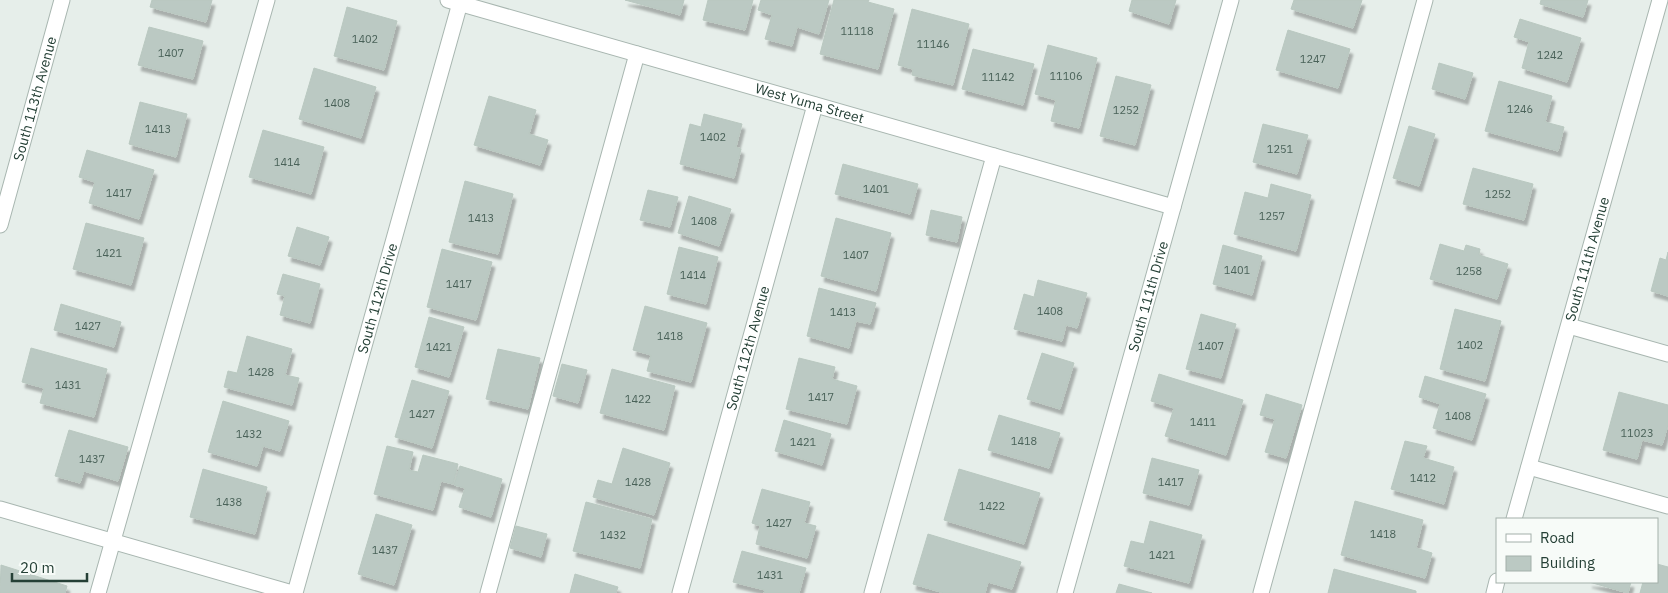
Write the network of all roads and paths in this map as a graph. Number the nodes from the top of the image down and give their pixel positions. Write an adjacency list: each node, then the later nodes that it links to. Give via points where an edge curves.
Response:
1 (62, 0): 11 (street, South 113th Avenue)
2 (266, 0): 18 (street)
3 (1231, 0): 10 (street, South 111th Drive)
4 (1425, 0): 25 (street)
5 (1660, 0): 12 (street, South 111th Avenue)
6 (454, 2): 7 (street, West Yuma Street); 20 (street, South 112th Drive)
7 (637, 54): 8 (street, West Yuma Street); 21 (street)
8 (815, 105): 9 (street, West Yuma Street); 22 (street, South 112th Avenue)
9 (994, 156): 10 (street, West Yuma Street); 23 (street)
10 (1173, 207): 24 (street, South 111th Drive)
11 (0, 225)
12 (1569, 326): 13 (street); 14 (street, South 111th Avenue)
13 (1668, 354)
14 (1529, 467): 15 (street); 17 (street, South 111th Avenue)
15 (1668, 506)
16 (0, 509): 18 (street)
17 (1514, 518)
18 (113, 542): 19 (street); 20 (street)
19 (98, 593)
20 (293, 593)
21 (488, 593)
22 (680, 593)
23 (872, 593)
24 (1066, 593)
25 (1261, 593)

